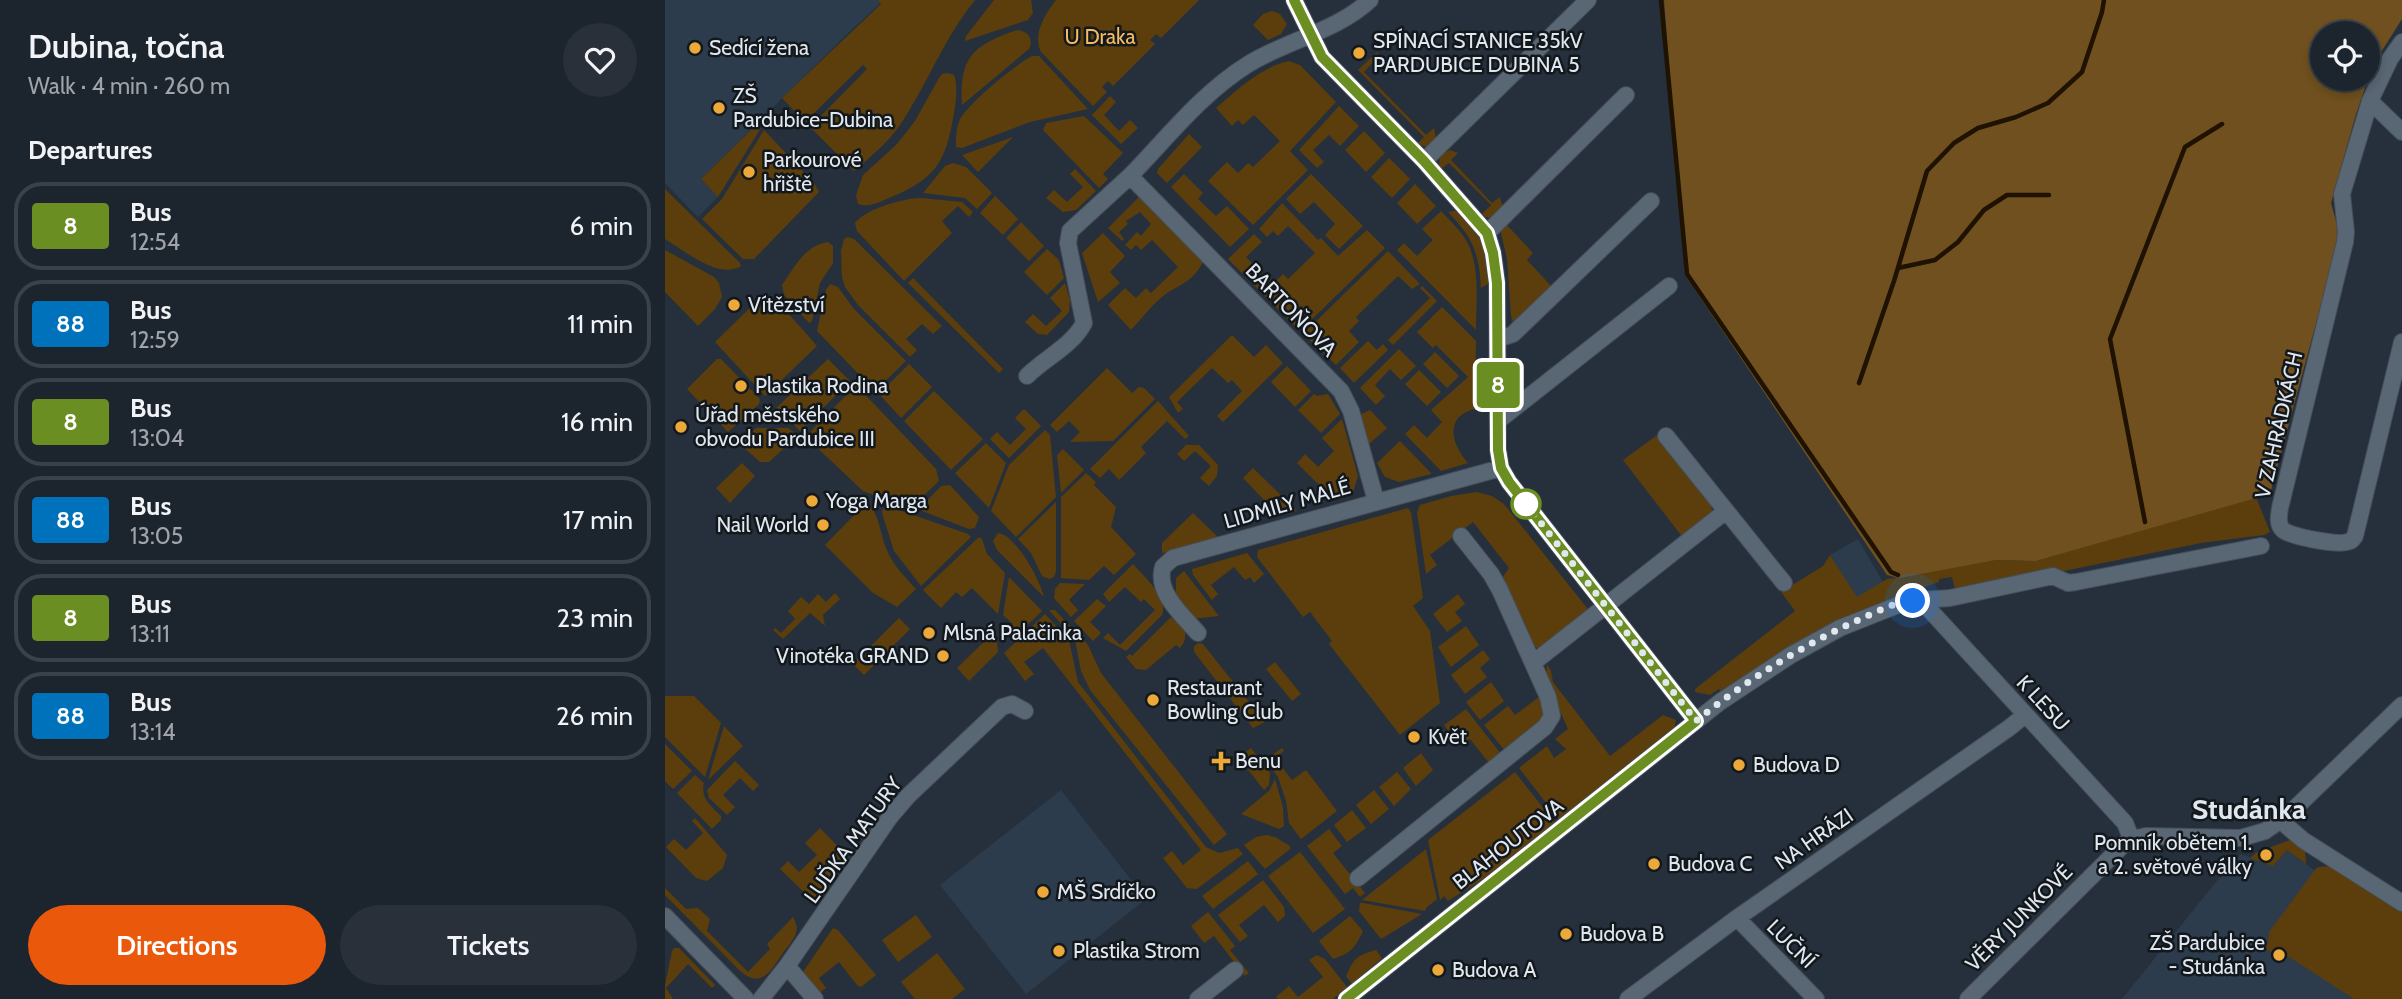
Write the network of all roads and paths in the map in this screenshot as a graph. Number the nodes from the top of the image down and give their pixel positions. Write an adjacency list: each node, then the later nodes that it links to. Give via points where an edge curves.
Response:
1 (1294, 0): 4 (street)
2 (1370, 0): 4 (street)
3 (1581, 2): 9 (street)
4 (1310, 35): 9 (street, via 1322,57); 10 (street, via 1247,65 1223,82)
5 (2402, 42): 7 (street)
6 (1626, 95): 12 (street)
7 (2370, 101): 8 (street); 15 (street, V ZAHRÁDKÁCH, via 2342,194 2346,232 2280,508 2279,522 2285,531 2340,543 2355,536)
8 (2402, 132)
9 (1424, 161): 12 (street)
10 (1130, 176): 16 (street, via 1070,231 1068,243 1084,323 1064,347); 20 (street, BARTOŇOVA, via 1341,391)
11 (1651, 201): 14 (street, via 1513,334)
12 (1487, 233): 14 (street, via 1496,265)
13 (1669, 286): 17 (street)
14 (1498, 339): 17 (street)
15 (2402, 342)
16 (1027, 376)
17 (1497, 421): 19 (street)
18 (1666, 436): 21 (street)
19 (1501, 468): 20 (street, LIDMILY MALÉ); 26 (street)
20 (1376, 501): 27 (street, LIDMILY MALÉ, via 1169,560 1161,572 1163,586)
21 (1726, 511): 24 (street); 26 (street)
22 (1461, 536): 28 (street, via 1496,582)
23 (2261, 547): 25 (street, via 2076,582 2053,576)
24 (1784, 583)
25 (1918, 601): 31 (street, K LESU); 32 (street, via 1880,610 1817,641 1750,681)
26 (1605, 605): 28 (street); 32 (street)
27 (1198, 633)
28 (1533, 663): 35 (street, via 1552,710 1548,724)
29 (2402, 705): 33 (street)
30 (1025, 711): 39 (street, LUĎKA MATURY, via 1012,704 1002,707 908,796)
31 (2025, 715): 34 (street, K LESU, via 2125,823); 38 (street, NA HRÁZI)
32 (1696, 721): 45 (street, BLAHOUTOVA)
33 (2281, 821): 34 (street, via 2241,838); 36 (street)
34 (2131, 838): 48 (street, VĚRY JUNKOVÉ)
35 (1358, 878)
36 (2402, 903)
37 (665, 916): 41 (street)
38 (1737, 918): 46 (street, NA HRÁZI); 47 (street, LUČNÍ)
39 (787, 966): 42 (street, LUĎKA MATURY); 43 (street)
40 (1235, 970): 44 (street)
41 (746, 999)
42 (761, 999)
43 (815, 999)
44 (1198, 999)
45 (1346, 999)
46 (1628, 999)
47 (1816, 999)
48 (1968, 999)

